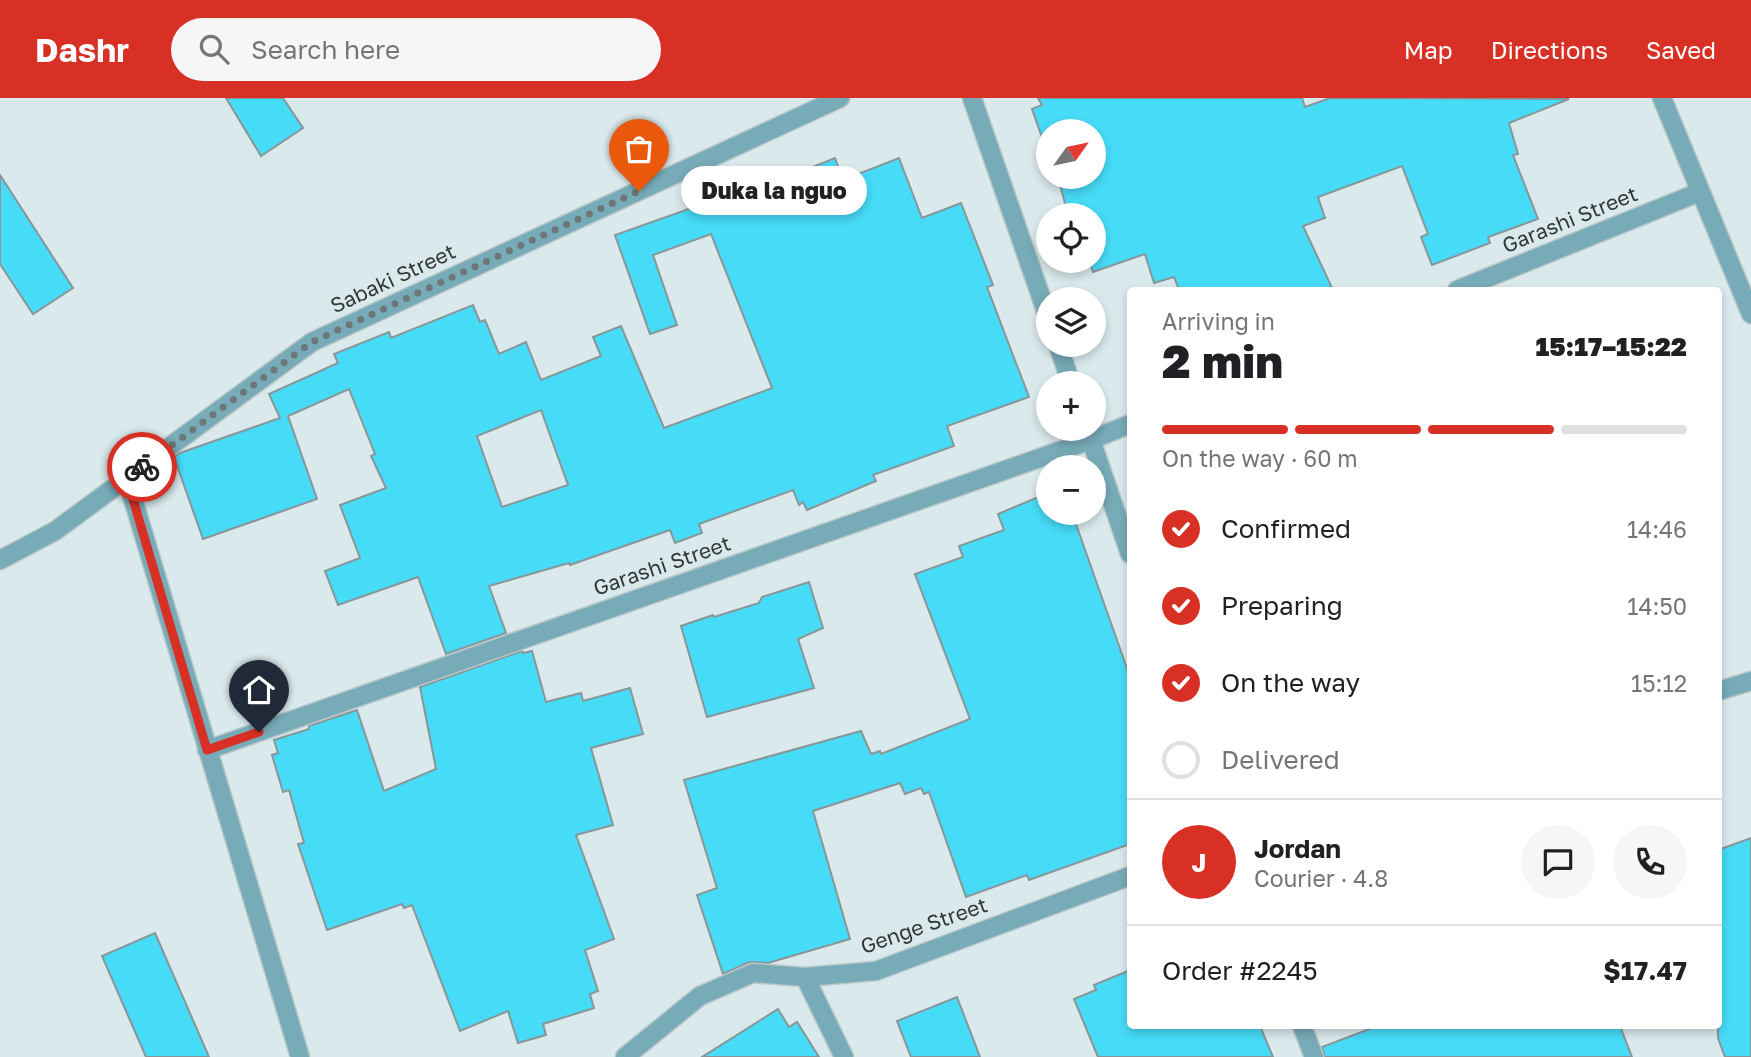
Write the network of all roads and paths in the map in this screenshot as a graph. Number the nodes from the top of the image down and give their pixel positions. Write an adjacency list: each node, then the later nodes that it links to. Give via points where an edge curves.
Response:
1 (840, 98): 12 (street, Sabaki Street, via 312,342)
2 (972, 98): 5 (street)
3 (1662, 98): 4 (street)
4 (1700, 192): 6 (street, Garashi Street); 7 (street)
5 (1038, 287)
6 (1464, 287)
7 (1751, 314)
8 (1127, 425): 9 (street, Garashi Street)
9 (1106, 430)
10 (1069, 441): 17 (street, Garashi Street)
11 (1091, 441): 13 (street)
12 (127, 479): 14 (street, Sabaki Street, via 55,531); 17 (street)
13 (1127, 545)
14 (0, 560)
15 (1751, 681): 16 (street)
16 (1722, 690)
17 (207, 750): 21 (street)
18 (1127, 877): 19 (street, Genge Street, via 876,971)
19 (805, 978): 22 (street, Genge Street, via 753,972 700,996); 23 (street)
20 (1303, 1029): 24 (street)
21 (300, 1057)
22 (625, 1057)
23 (844, 1057)
24 (1314, 1057)

